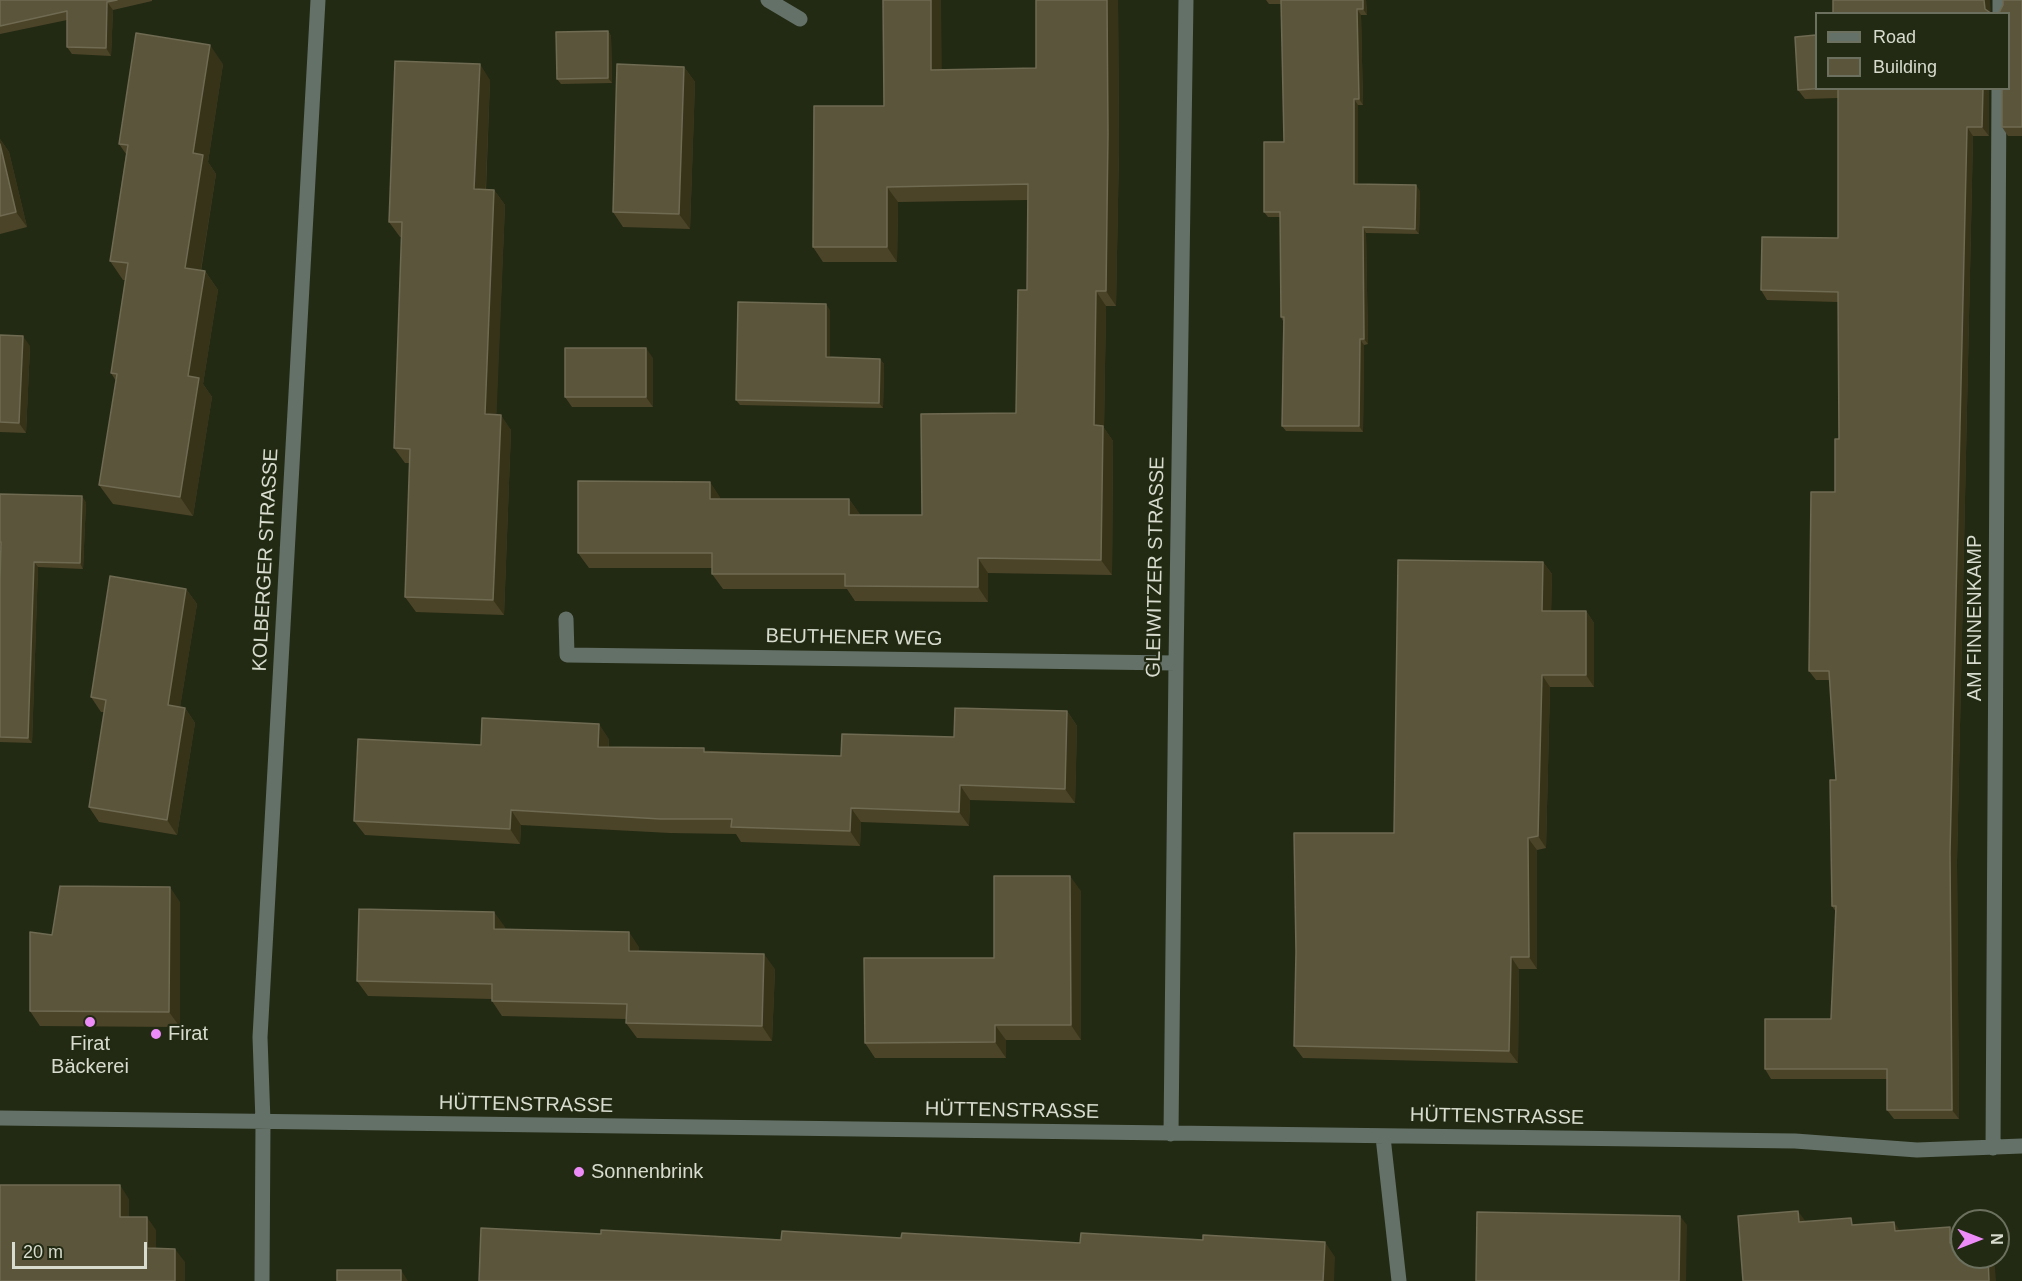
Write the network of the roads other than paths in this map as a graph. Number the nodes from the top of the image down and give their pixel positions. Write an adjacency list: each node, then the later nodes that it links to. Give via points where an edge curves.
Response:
1 (318, 0): 9 (street, KOLBERGER STRASSE, via 260,1037)
2 (768, 0): 4 (street)
3 (1186, 0): 7 (street, GLEIWITZER STRASSE)
4 (800, 19)
5 (1999, 90): 13 (street, AM FINNENKAMP)
6 (566, 619): 7 (street, BEUTHENER WEG, via 567,655)
7 (1176, 663): 10 (street, GLEIWITZER STRASSE)
8 (0, 1118): 9 (street, HÜTTENSTRASSE)
9 (263, 1122): 10 (street, HÜTTENSTRASSE); 14 (street, KOLBERGER STRASSE)
10 (1171, 1134): 11 (street, HÜTTENSTRASSE)
11 (1383, 1137): 13 (street, HÜTTENSTRASSE, via 1795,1141 1917,1150); 15 (street)
12 (2022, 1146): 13 (street, HÜTTENSTRASSE)
13 (1993, 1148)
14 (262, 1281)
15 (1399, 1281)

